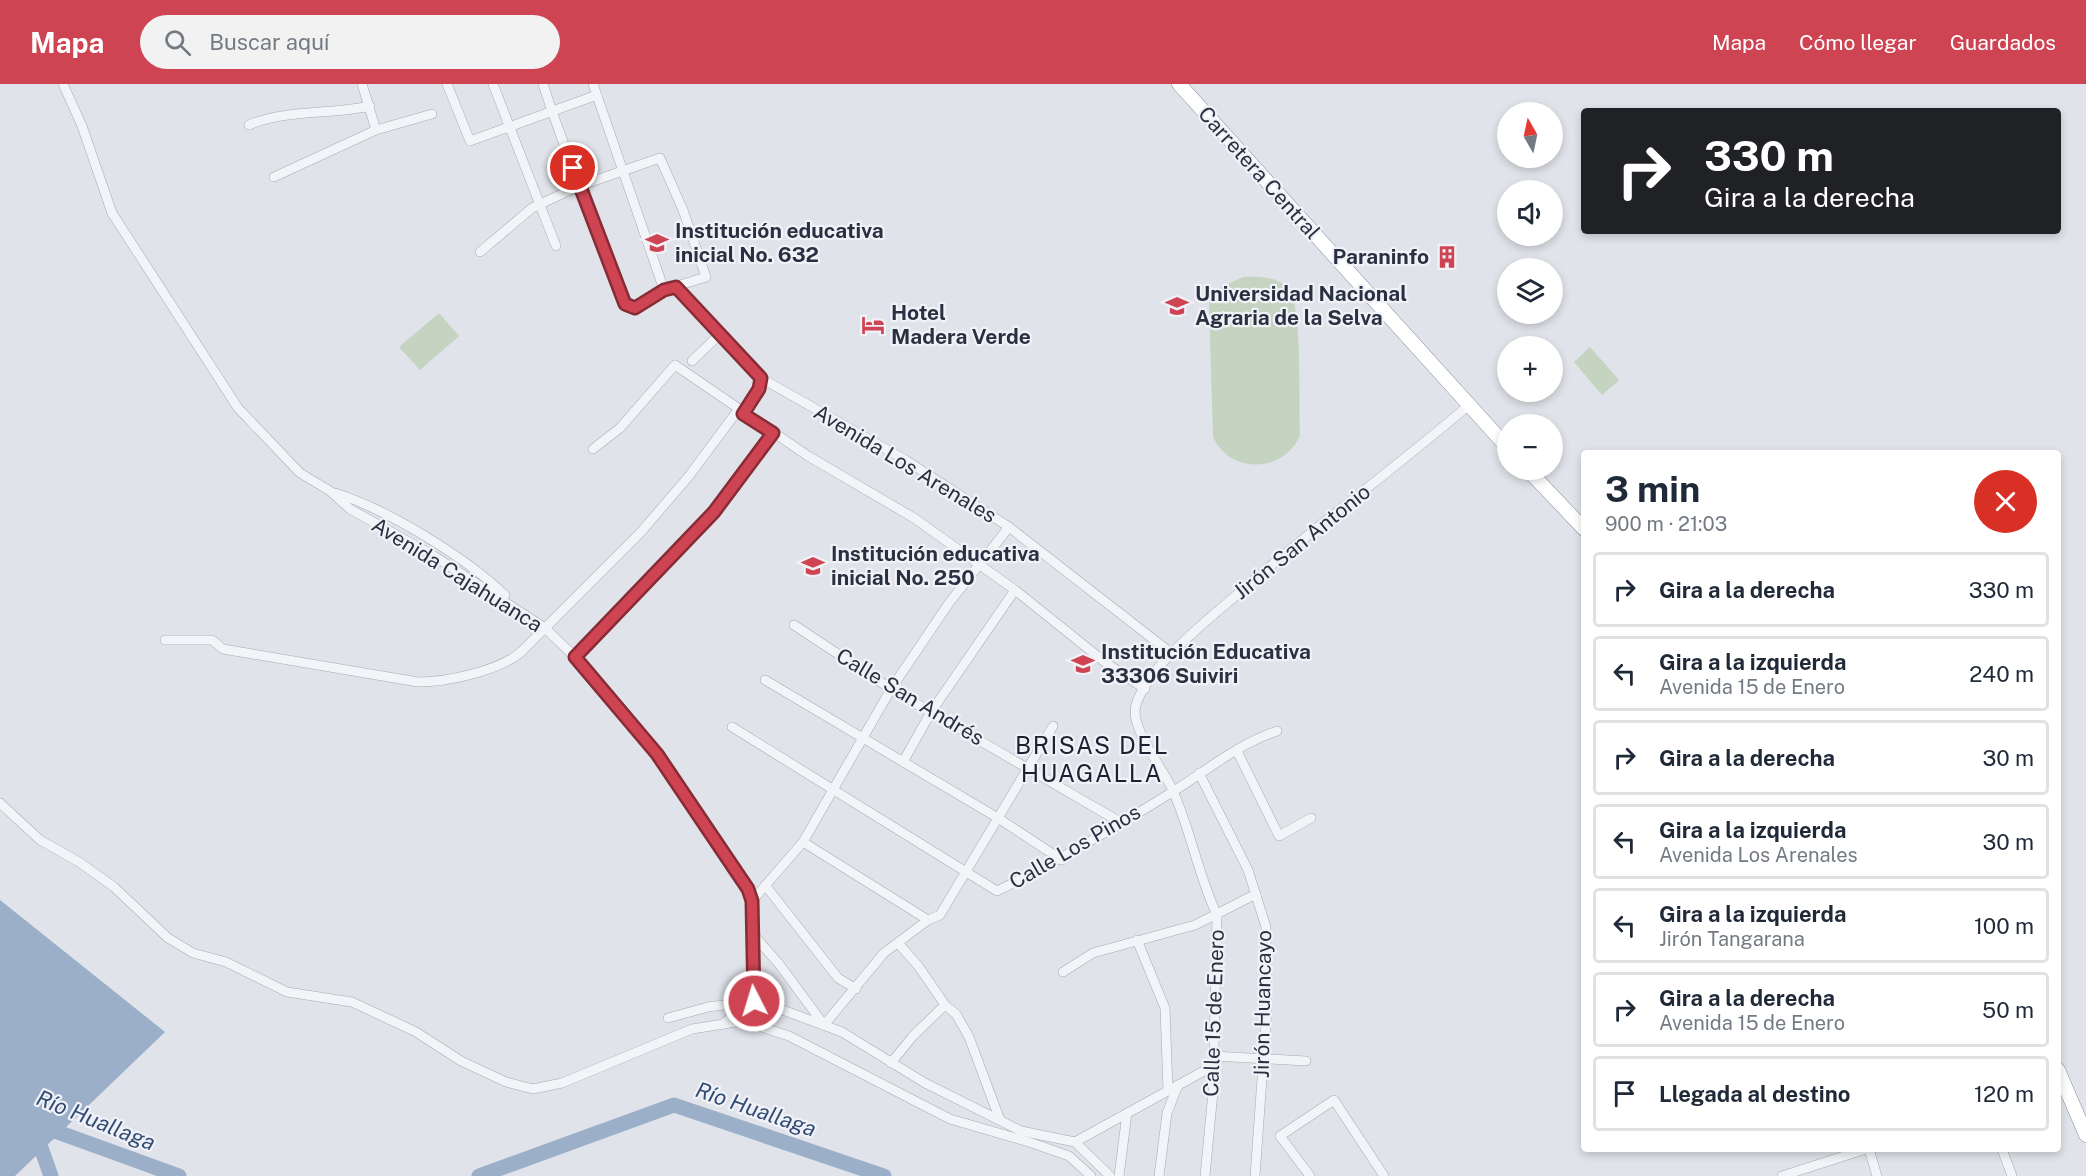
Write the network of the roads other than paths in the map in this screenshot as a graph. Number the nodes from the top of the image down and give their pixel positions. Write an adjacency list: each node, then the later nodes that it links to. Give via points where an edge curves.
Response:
1 (63, 84): 37 (street, Avenida Cajahuanca, via 112,213 238,408 300,473 350,509 434,556)
2 (362, 84): 9 (street)
3 (447, 84): 13 (street, via 470,141)
4 (493, 84): 13 (street)
5 (543, 84): 10 (street)
6 (593, 84): 8 (street)
7 (1179, 84): 26 (highway, Carretera Central)
8 (597, 95): 10 (street); 15 (street)
9 (370, 106): 12 (street, via 286,115); 14 (street)
10 (552, 112): 13 (street); 17 (street)
11 (432, 114): 14 (street)
12 (249, 125)
13 (509, 127): 18 (street)
14 (376, 130): 16 (street)
15 (623, 171): 17 (street); 21 (street, via 660,158 706,277); 22 (street)
16 (274, 177)
17 (579, 186): 18 (street); 22 (street, via 625,304 635,308)
18 (539, 205): 19 (street); 20 (street, via 523,213)
19 (556, 246)
20 (480, 252)
21 (676, 287): 22 (street); 23 (street, Avenida Los Arenales)
22 (664, 290)
23 (720, 334): 24 (street); 25 (street, Avenida Los Arenales)
24 (692, 361)
25 (761, 378): 27 (street, via 759,389); 33 (street, Avenida Los Arenales, via 907,461)
26 (1470, 405): 29 (highway, Carretera Central); 39 (street, Jirón San Antonio, via 1282,554)
27 (741, 412): 28 (street); 30 (street, via 675,365 620,428); 37 (street, via 641,532)
28 (773, 433): 34 (street, via 914,518); 40 (street, via 714,512)
29 (1497, 436)
30 (593, 449)
31 (1537, 480): 32 (highway)
32 (1581, 526)
33 (1009, 527): 34 (street); 39 (street, Avenida Los Arenales)
34 (980, 564): 35 (street); 42 (street)
35 (1015, 590): 43 (street); 44 (street)
36 (795, 625): 42 (street, Calle San Andrés)
37 (545, 628): 38 (street, via 504,664 430,682 223,649 212,640); 40 (street, Avenida Cajahuanca)
38 (165, 640)
39 (1171, 653): 43 (street, Jirón San Antonio)
40 (575, 657): 64 (street, Avenida Cajahuanca, via 676,780 740,876)
41 (765, 680): 48 (street)
42 (891, 689): 44 (street, Calle San Andrés); 48 (street)
43 (1145, 689): 54 (street, Calle 15 de Enero, via 1135,705 1136,724)
44 (931, 712): 50 (street); 51 (street, Calle San Andrés)
45 (1053, 726): 51 (street)
46 (732, 727): 53 (street)
47 (1277, 731): 49 (street, Calle Los Pinos)
48 (864, 738): 50 (street); 53 (street)
49 (1237, 751): 52 (street, Calle Los Pinos); 57 (street, via 1279,836)
50 (903, 762): 56 (street)
51 (1028, 766): 56 (street); 58 (street, Calle San Andrés)
52 (1199, 773): 54 (street, Calle Los Pinos); 63 (street, Jirón Huancayo)
53 (833, 791): 59 (street); 61 (street)
54 (1173, 791): 58 (street, Calle Los Pinos); 65 (street, Calle 15 de Enero)
55 (0, 803): 75 (street, via 40,840 114,887 168,938 194,953 226,962 287,992 352,1002 506,1082 533,1089 562,1083 692,1029)
56 (998, 818): 60 (street); 61 (street)
57 (1311, 818)
58 (1120, 822): 60 (street, Calle Los Pinos)
59 (803, 842): 62 (street); 66 (street)
60 (1062, 860): 61 (street, Calle Los Pinos, via 997,891)
61 (966, 872): 66 (street, via 940,915)
62 (765, 885): 64 (street); 71 (street, via 838,978)
63 (1256, 894): 65 (street); 77 (street, Jirón Huancayo, via 1266,927)
64 (752, 901): 67 (street, Avenida Cajahuanca)
65 (1217, 915): 68 (street); 78 (street, Calle 15 de Enero)
66 (928, 920): 69 (street)
67 (752, 932): 72 (street, Avenida Cajahuanca); 76 (street)
68 (1137, 940): 70 (street, via 1093,953); 83 (street, via 1165,1008)
69 (898, 943): 71 (street, via 884,953); 73 (street)
70 (1063, 972)
71 (856, 989): 76 (street)
72 (752, 1001): 74 (street); 75 (street); 76 (street)
73 (945, 1005): 80 (street); 85 (street, via 956,1014 969,1037)
74 (668, 1018)
75 (722, 1024): 92 (street, via 743,1021 789,1036 950,1119 1069,1156)
76 (824, 1025): 80 (street)
77 (1263, 1060): 78 (street); 79 (street); 97 (street, Jirón Huancayo)
78 (1213, 1061): 82 (street); 96 (street, Calle 15 de Enero)
79 (1306, 1061)
80 (891, 1063): 85 (street)
81 (2061, 1078): 86 (highway)
82 (1178, 1085): 83 (street); 95 (street, via 1167,1113)
83 (1168, 1090): 84 (street)
84 (1127, 1113): 87 (street); 94 (street)
85 (1000, 1120): 87 (street, via 1021,1131)
86 (2086, 1135)
87 (1075, 1142): 93 (street)
88 (1860, 1152): 91 (street)
89 (1869, 1152): 101 (street)
90 (2003, 1152): 102 (street)
91 (1810, 1172): 100 (street)
92 (1091, 1176)
93 (1110, 1176)
94 (1119, 1176)
95 (1159, 1176)
96 (1205, 1176)
97 (1255, 1176)
98 (1310, 1176): 99 (street, via 1280,1136 1334,1100)
99 (1384, 1176)
100 (1782, 1176)
101 (1877, 1176)
102 (2012, 1176)

